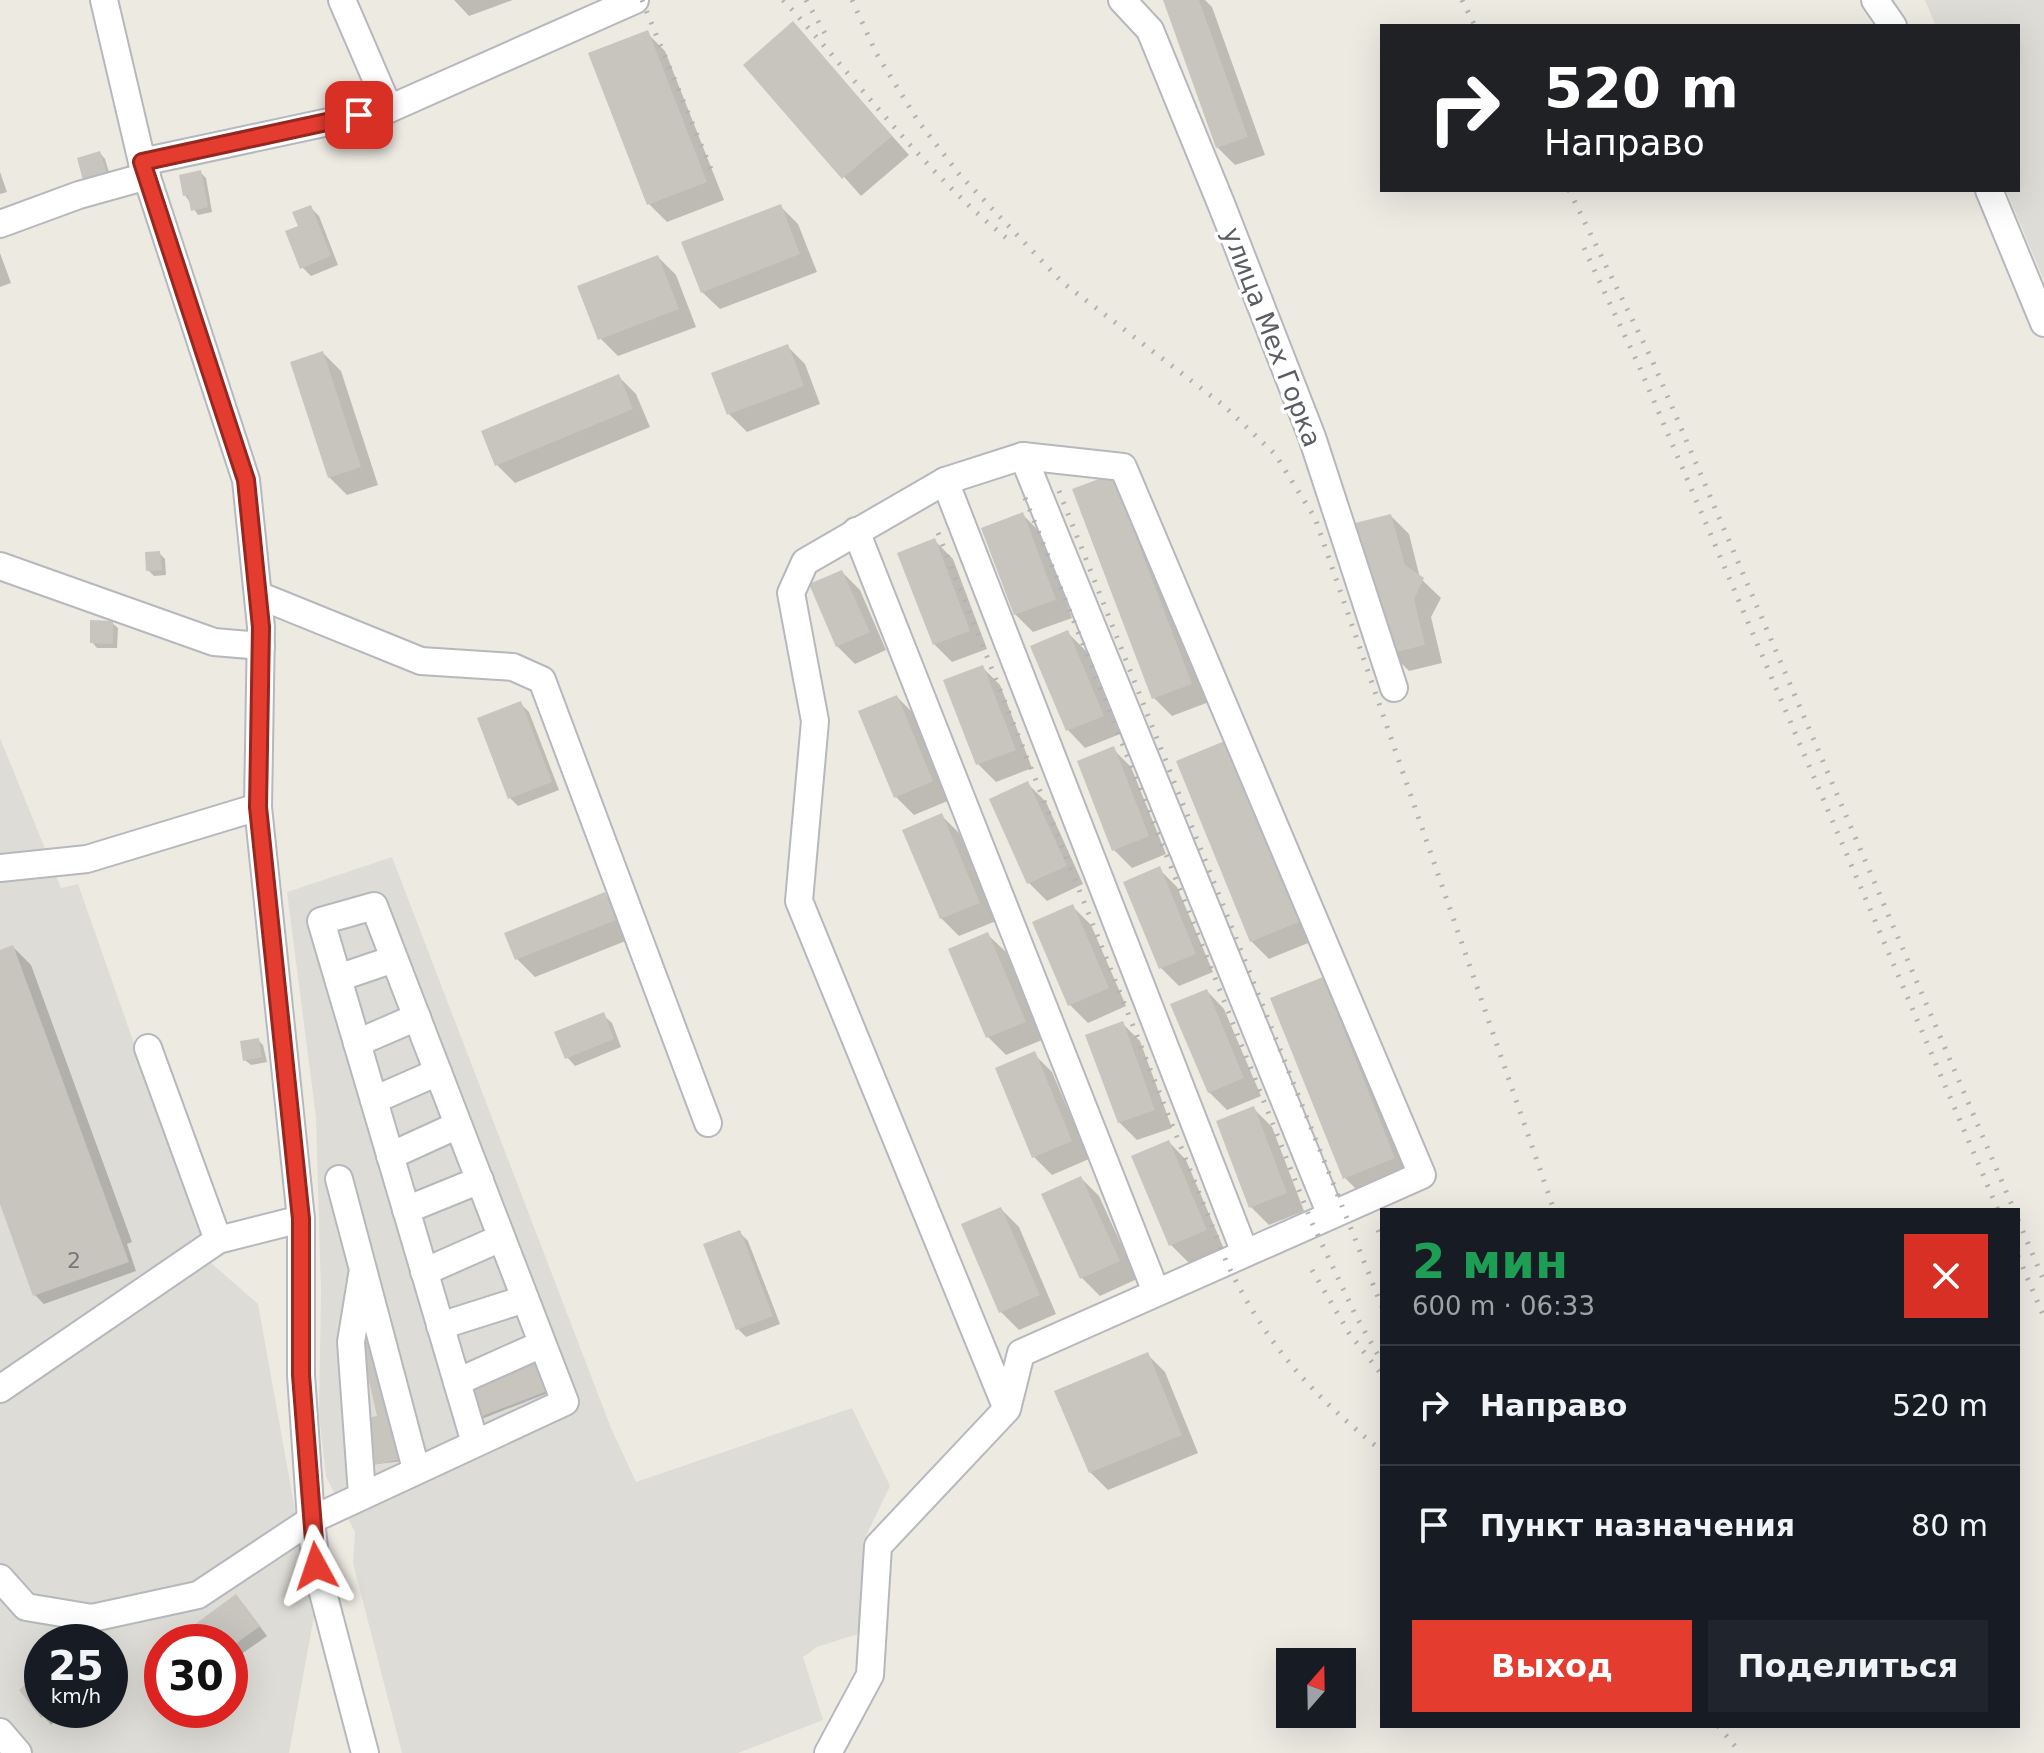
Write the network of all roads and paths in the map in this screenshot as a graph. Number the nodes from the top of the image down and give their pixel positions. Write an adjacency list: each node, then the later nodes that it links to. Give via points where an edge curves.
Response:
1 (104, 0): 8 (street)
2 (342, 0): 7 (street)
3 (635, 0): 7 (street)
4 (1122, 0): 18 (street, улица Мех Горка, via 1150,30 1222,206 1312,437)
5 (1875, 0): 6 (street)
6 (1892, 24)
7 (389, 109): 8 (street)
8 (144, 169): 10 (street); 16 (street, via 246,480)
9 (1990, 192): 11 (street)
10 (0, 224)
11 (2044, 323)
12 (1023, 456): 13 (street); 34 (street); 34 (street, via 1123,467 1422,1175)
13 (945, 481): 14 (street); 38 (street)
14 (856, 531): 41 (street); 47 (street, via 805,562 791,593 815,721 799,901)
15 (0, 566): 17 (street, via 214,642)
16 (258, 595): 17 (street); 28 (street, via 421,661 513,667 542,680)
17 (261, 646): 19 (street)
18 (1394, 688)
19 (258, 807): 20 (street, via 87,859); 35 (street)
20 (0, 868)
21 (394, 959): 22 (street); 22 (street, via 374,906 321,921); 23 (street)
22 (338, 978): 24 (street)
23 (417, 1017): 24 (street); 26 (street)
24 (357, 1043): 27 (street)
25 (148, 1048): 37 (street)
26 (438, 1072): 27 (street); 29 (street)
27 (374, 1100): 30 (street)
28 (708, 1123)
29 (458, 1125): 30 (street); 32 (street)
30 (390, 1156): 33 (street)
31 (339, 1179): 39 (street)
32 (480, 1180): 33 (street); 36 (street)
33 (406, 1210): 40 (street)
34 (1331, 1215): 38 (street)
35 (301, 1219): 37 (street); 51 (street, via 301,1375)
36 (501, 1238): 40 (street); 42 (street)
37 (218, 1240): 46 (street)
38 (1245, 1253): 41 (street)
39 (363, 1270): 49 (street); 50 (street, via 351,1342)
40 (424, 1272): 43 (street)
41 (1156, 1292): 47 (street, via 1021,1353)
42 (525, 1299): 43 (street); 44 (street)
43 (440, 1326): 45 (street)
44 (542, 1344): 45 (street); 48 (street, via 565,1402)
45 (457, 1382): 48 (street)
46 (0, 1389)
47 (1007, 1409): 56 (street, via 878,1546 870,1675)
48 (475, 1443): 49 (street)
49 (416, 1469): 50 (street)
50 (362, 1494): 51 (street)
51 (311, 1520): 52 (street, via 198,1595 92,1618 26,1607); 55 (street, via 316,1566)
52 (0, 1578)
53 (0, 1732): 54 (street)
54 (18, 1753)
55 (365, 1753)
56 (828, 1753)

